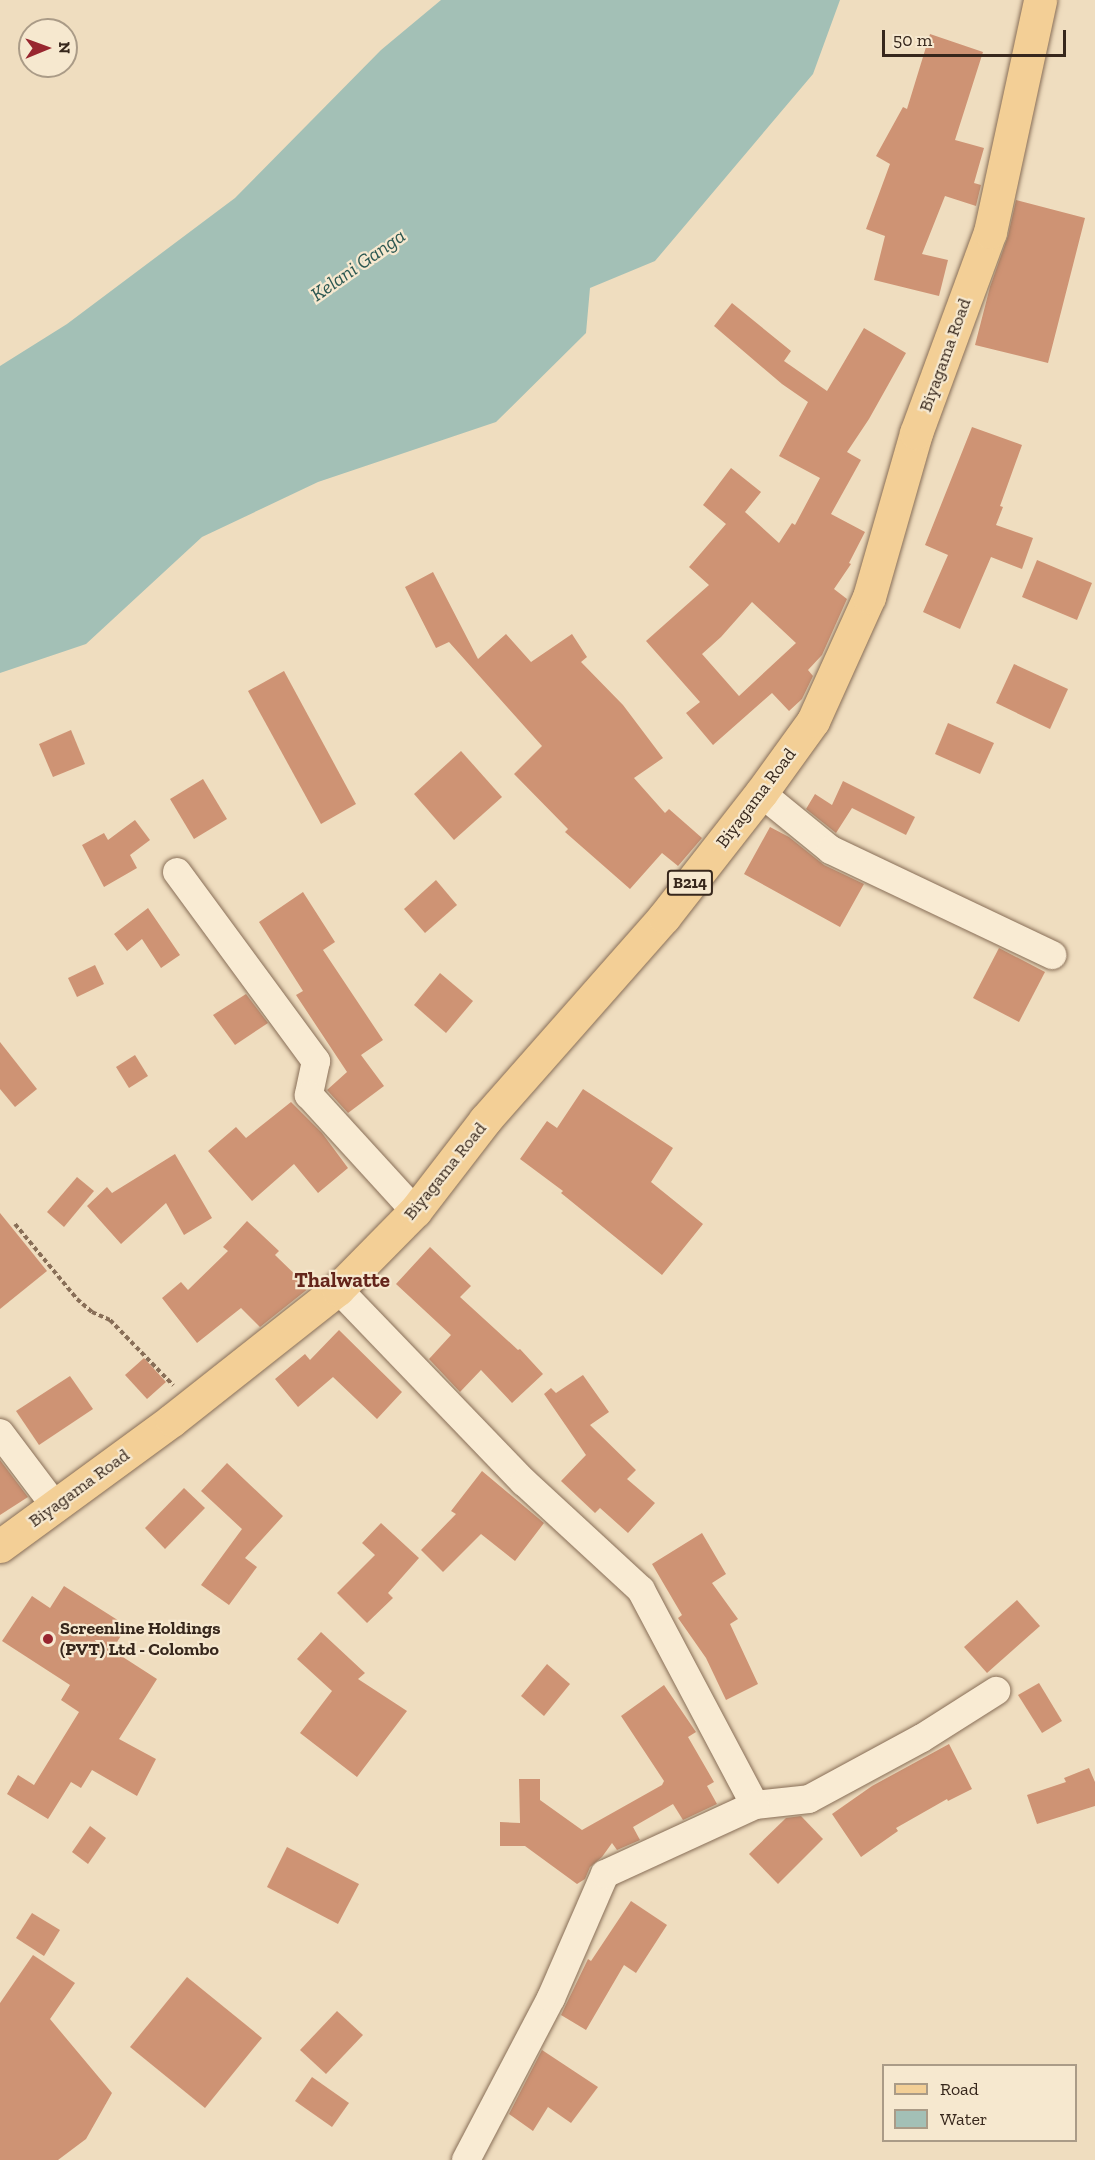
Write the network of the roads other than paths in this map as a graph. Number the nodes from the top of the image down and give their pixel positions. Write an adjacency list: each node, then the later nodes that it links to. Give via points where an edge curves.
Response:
1 (1040, 0): 2 (main road, Biyagama Road / B214, via 990,232 916,433 869,597 813,721)
2 (761, 793): 4 (street, via 831,850); 5 (main road, Biyagama Road / B214, via 664,917 485,1120)
3 (177, 872): 5 (street, via 316,1061 309,1095)
4 (1052, 955)
5 (415, 1211): 6 (main road, Biyagama Road / B214)
6 (338, 1290): 8 (main road, Biyagama Road / B214); 11 (street, via 524,1482 641,1590)
7 (0, 1433): 8 (street)
8 (55, 1506): 9 (main road, Biyagama Road / B214)
9 (0, 1546)
10 (996, 1691): 11 (street, via 922,1738 809,1800)
11 (755, 1805): 12 (street, via 605,1874 550,1998)
12 (466, 2160)

